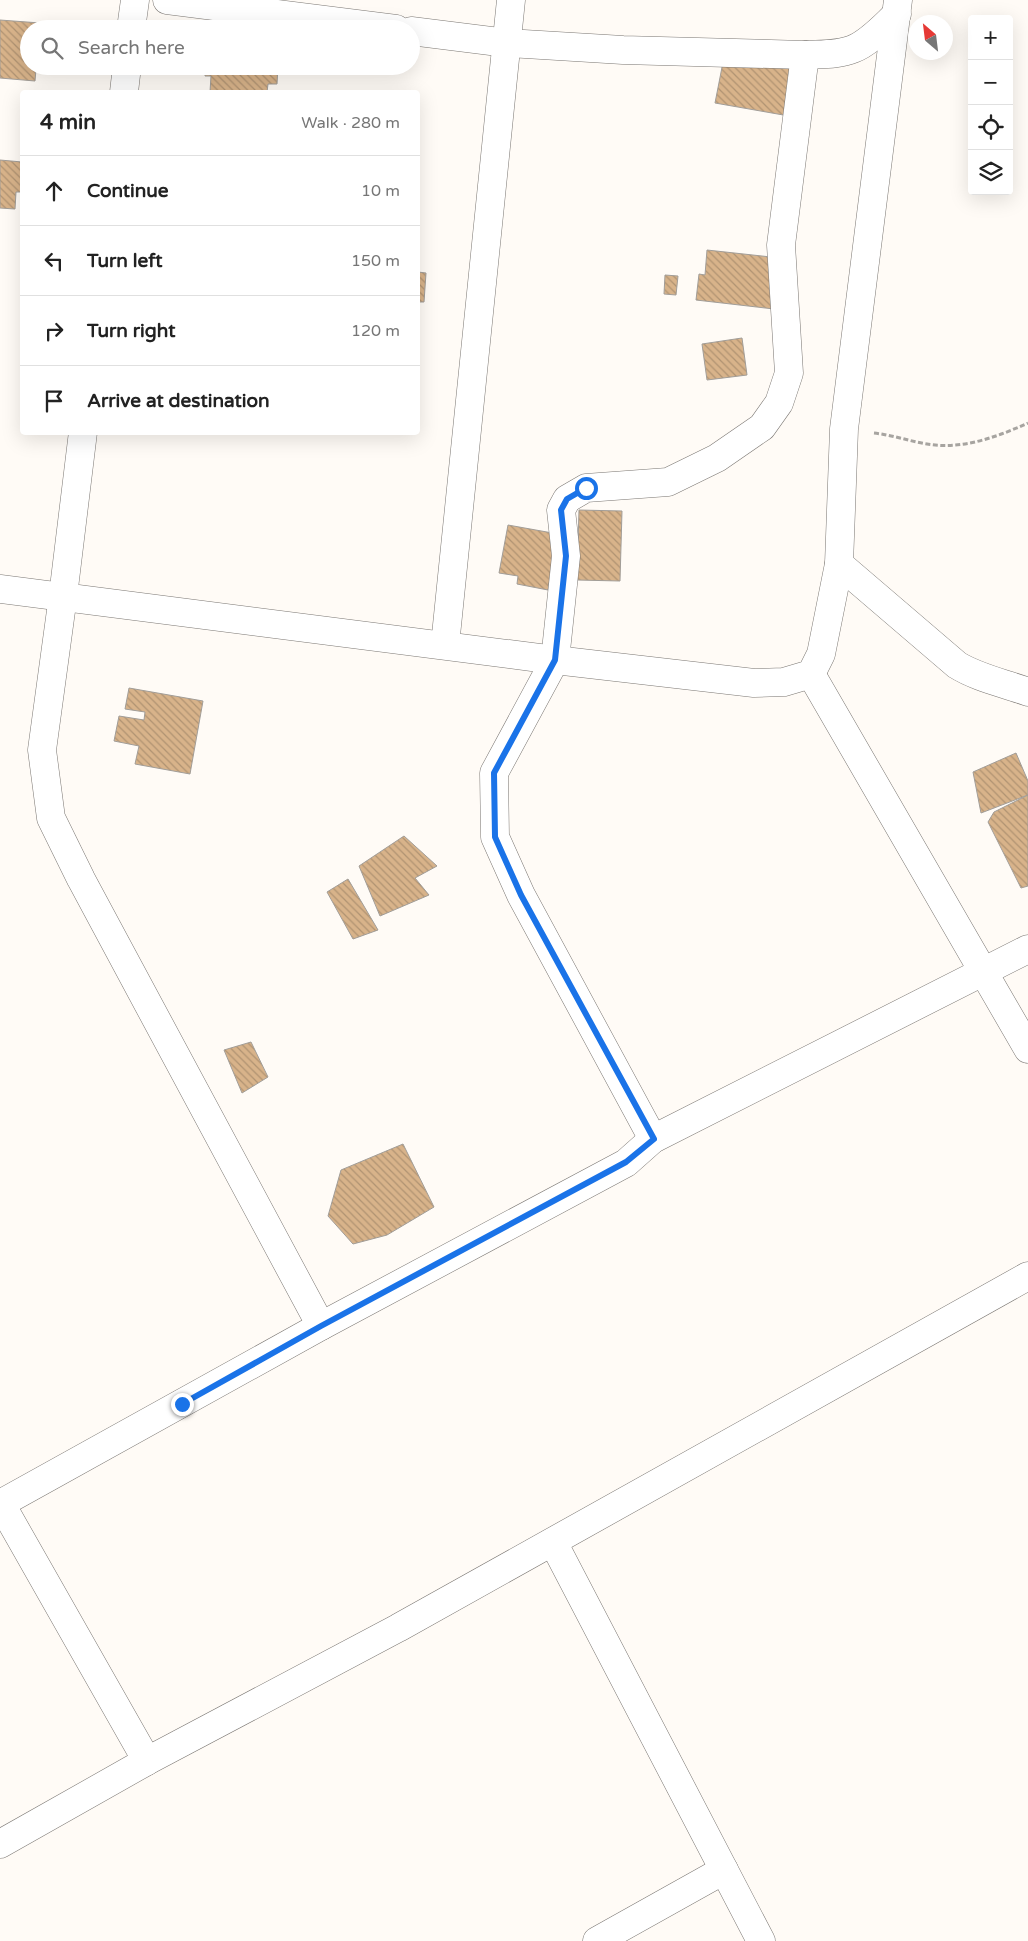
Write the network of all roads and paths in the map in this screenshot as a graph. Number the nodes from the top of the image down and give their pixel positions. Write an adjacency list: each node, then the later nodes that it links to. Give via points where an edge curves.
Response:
1 (135, 0): 5 (street)
2 (167, 0): 6 (street)
3 (511, 0): 8 (street)
4 (897, 7): 9 (street, via 877,32 853,49); 13 (street)
5 (132, 20)
6 (325, 20)
7 (420, 32): 8 (street)
8 (507, 43): 9 (street); 18 (street)
9 (805, 55): 19 (street, via 781,245 789,373 780,403 762,427 717,458 668,482 586,488 567,499 561,510 566,556)
10 (126, 75): 11 (street)
11 (124, 90)
12 (1028, 423): 13 (path, via 963,445 928,444)
13 (844, 429): 15 (street)
14 (83, 435): 17 (street)
15 (839, 564): 20 (street, via 821,654); 21 (street, via 957,665 972,674)
16 (0, 589): 17 (street)
17 (63, 596): 18 (street); 27 (street, via 42,750 51,818)
18 (445, 645): 19 (street)
19 (555, 660): 20 (street, via 754,683 784,682); 25 (street, via 494,773 495,837 521,895)
20 (811, 674): 23 (street)
21 (1028, 692)
22 (1028, 949): 23 (street)
23 (983, 973): 24 (street); 25 (street)
24 (1028, 1049)
25 (654, 1139): 27 (street, via 626,1162)
26 (1028, 1276): 29 (street)
27 (321, 1326): 28 (street)
28 (0, 1504): 30 (street)
29 (553, 1542): 30 (street); 32 (street)
30 (147, 1762): 31 (street)
31 (0, 1844)
32 (724, 1870): 33 (street); 34 (street)
33 (597, 1941)
34 (760, 1941)

